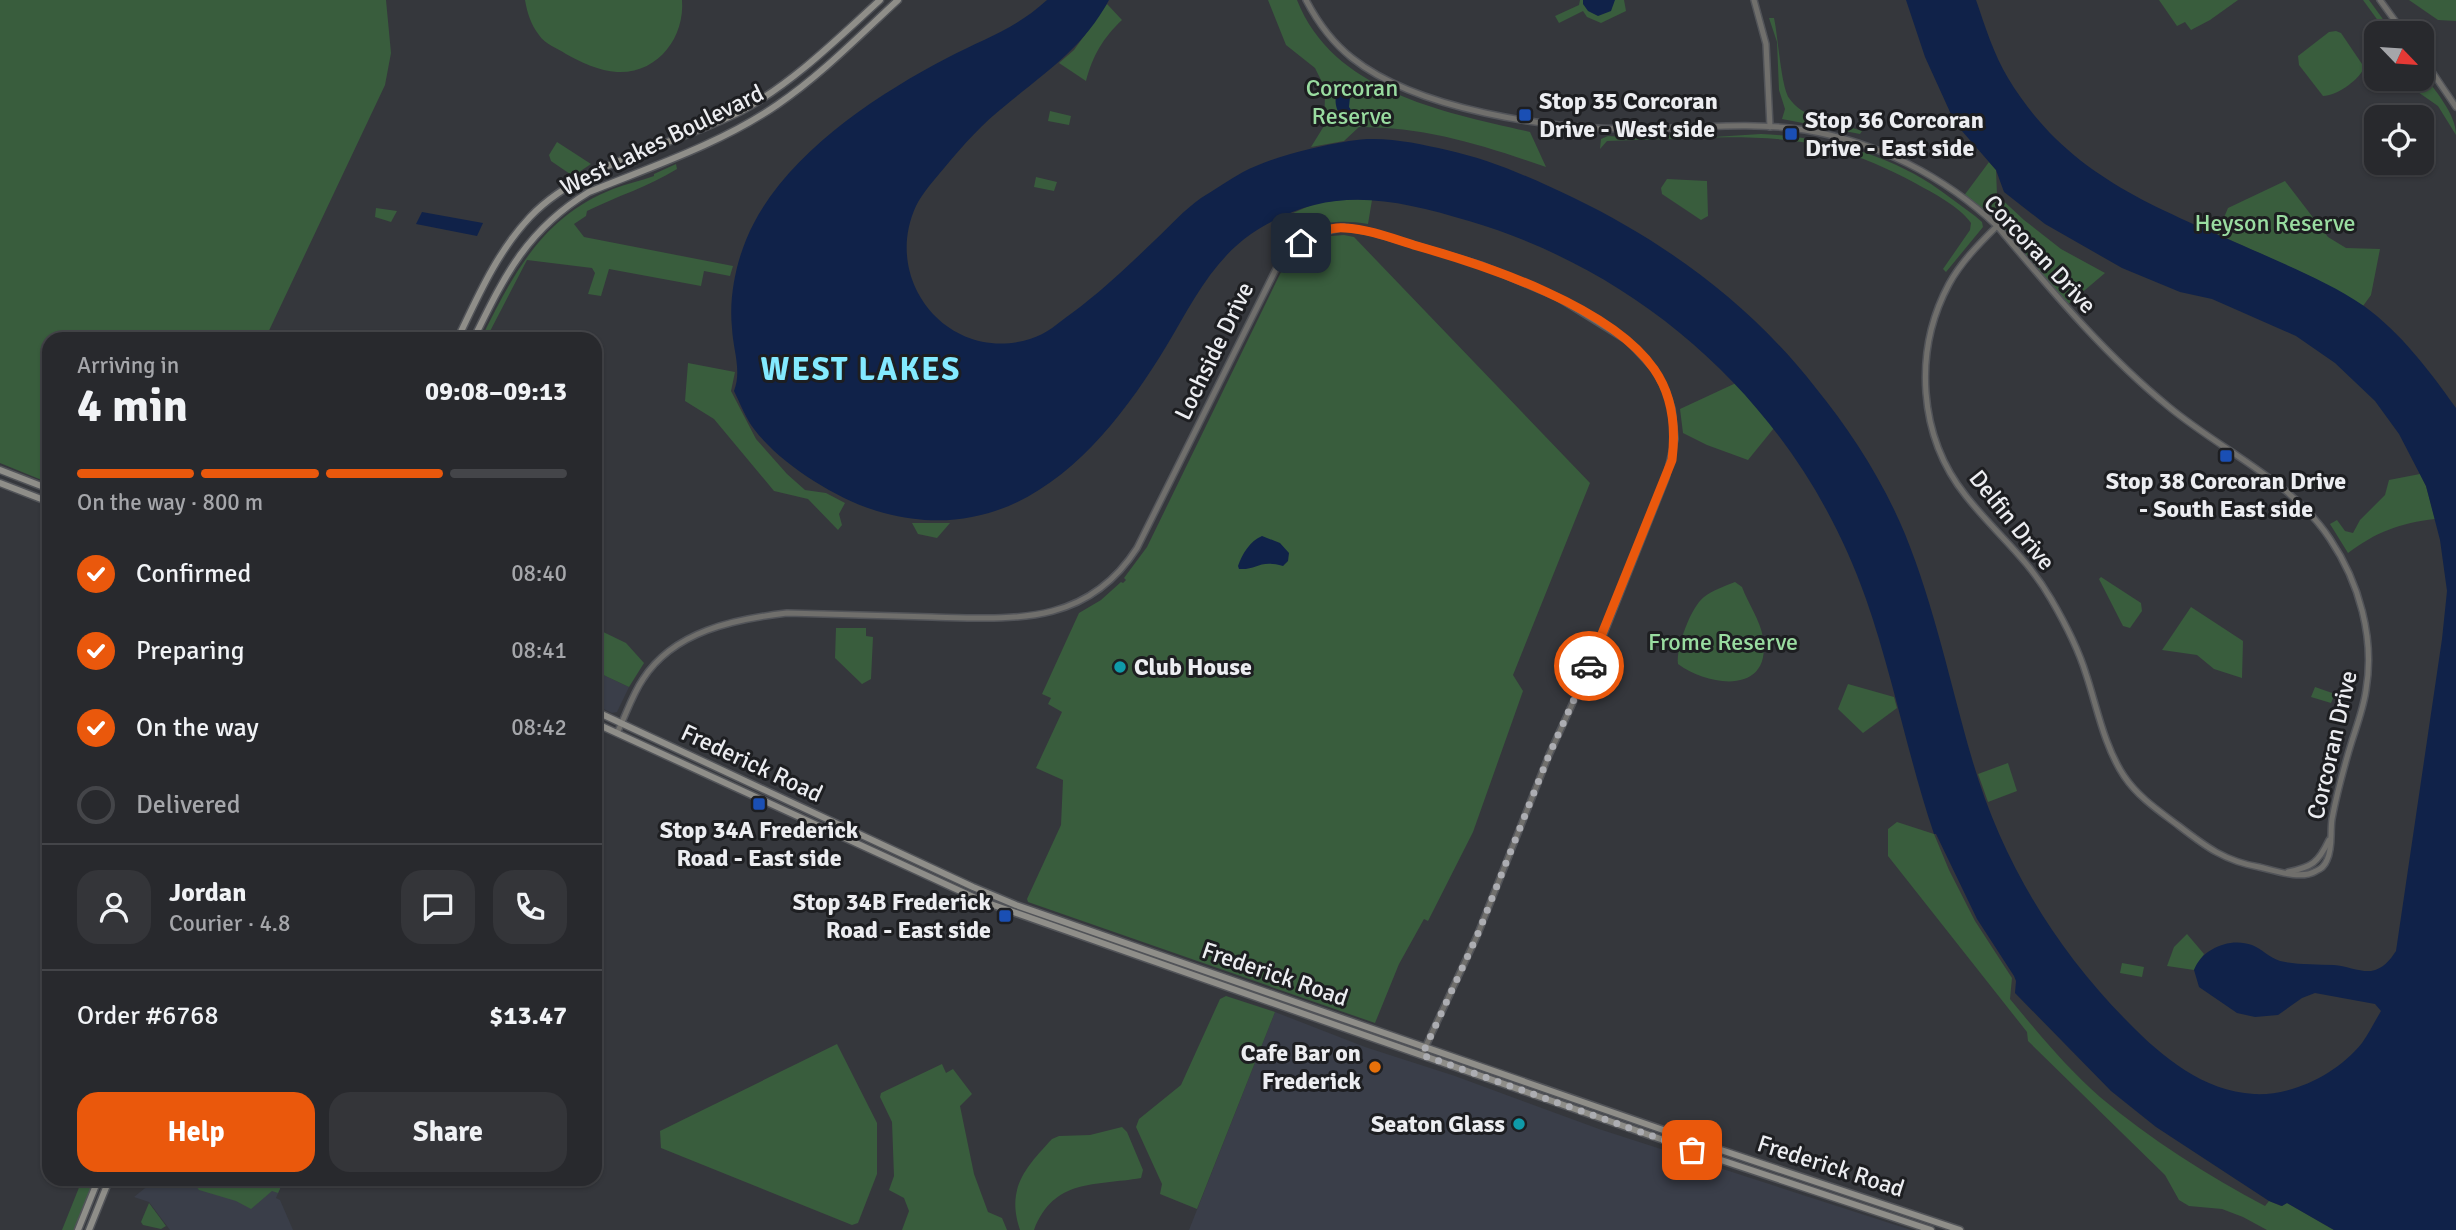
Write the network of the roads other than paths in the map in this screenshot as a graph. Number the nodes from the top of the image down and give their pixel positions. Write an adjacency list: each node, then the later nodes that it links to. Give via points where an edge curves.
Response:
1 (871, 0): 7 (main road)
2 (880, 0): 7 (main road, West Lakes Boulevard)
3 (1306, 0): 11 (street, Corcoran Drive, via 1350,57 1384,79 1449,103 1592,129)
4 (1754, 0): 11 (street, via 1766,44)
5 (2380, 0): 8 (street)
6 (895, 1): 14 (main road, West Lakes Boulevard, via 833,60 752,120 569,204 517,258)
7 (867, 11): 13 (main road, West Lakes Boulevard, via 788,81 744,109 600,170 548,201 504,249)
8 (2395, 21)
9 (2434, 75): 10 (street)
10 (2456, 107)
11 (1770, 127): 12 (street, Corcoran Drive, via 1839,138 1887,154 1945,185)
12 (1997, 226): 23 (street, Corcoran Drive, via 2116,359 2187,421 2297,500 2334,544 2361,603 2369,669); 26 (street, Delfin Drive, via 1950,283 1928,343 1927,408 1943,460 1965,495 2027,562 2049,595 2074,643 2110,749 2130,784 2210,851 2237,862)
13 (461, 332)
14 (477, 332)
15 (0, 470): 17 (main road)
16 (0, 483): 18 (main road)
17 (42, 486)
18 (42, 499)
19 (602, 714): 20 (main road, Frederick Road)
20 (622, 723): 22 (street, Lochside Drive); 27 (main road, Frederick Road, via 993,895); 27 (street, Lochside Drive, via 642,679 655,663 679,644 729,623 787,613 1022,618 1062,610 1090,596 1118,573 1138,548 1267,283 1289,253 1316,234 1344,227 1481,265 1586,313 1639,351 1666,391 1674,443 1667,478 1601,640)
21 (602, 726): 22 (main road, Frederick Road)
22 (617, 733): 28 (main road, Frederick Road, via 982,901)
23 (2329, 840): 24 (street, Corcoran Drive); 25 (street, Corcoran Drive, via 2331,849)
24 (2310, 866): 26 (street, Delfin Drive)
25 (2320, 869): 26 (street, Delfin Drive, via 2298,876)
26 (2288, 872)
27 (1426, 1047): 28 (street, Lochside Drive); 34 (main road, Frederick Road)
28 (1422, 1055): 33 (main road, Frederick Road)
29 (96, 1186): 31 (main road)
30 (107, 1186): 32 (main road)
31 (78, 1230)
32 (89, 1230)
33 (1931, 1230)
34 (1960, 1230)

